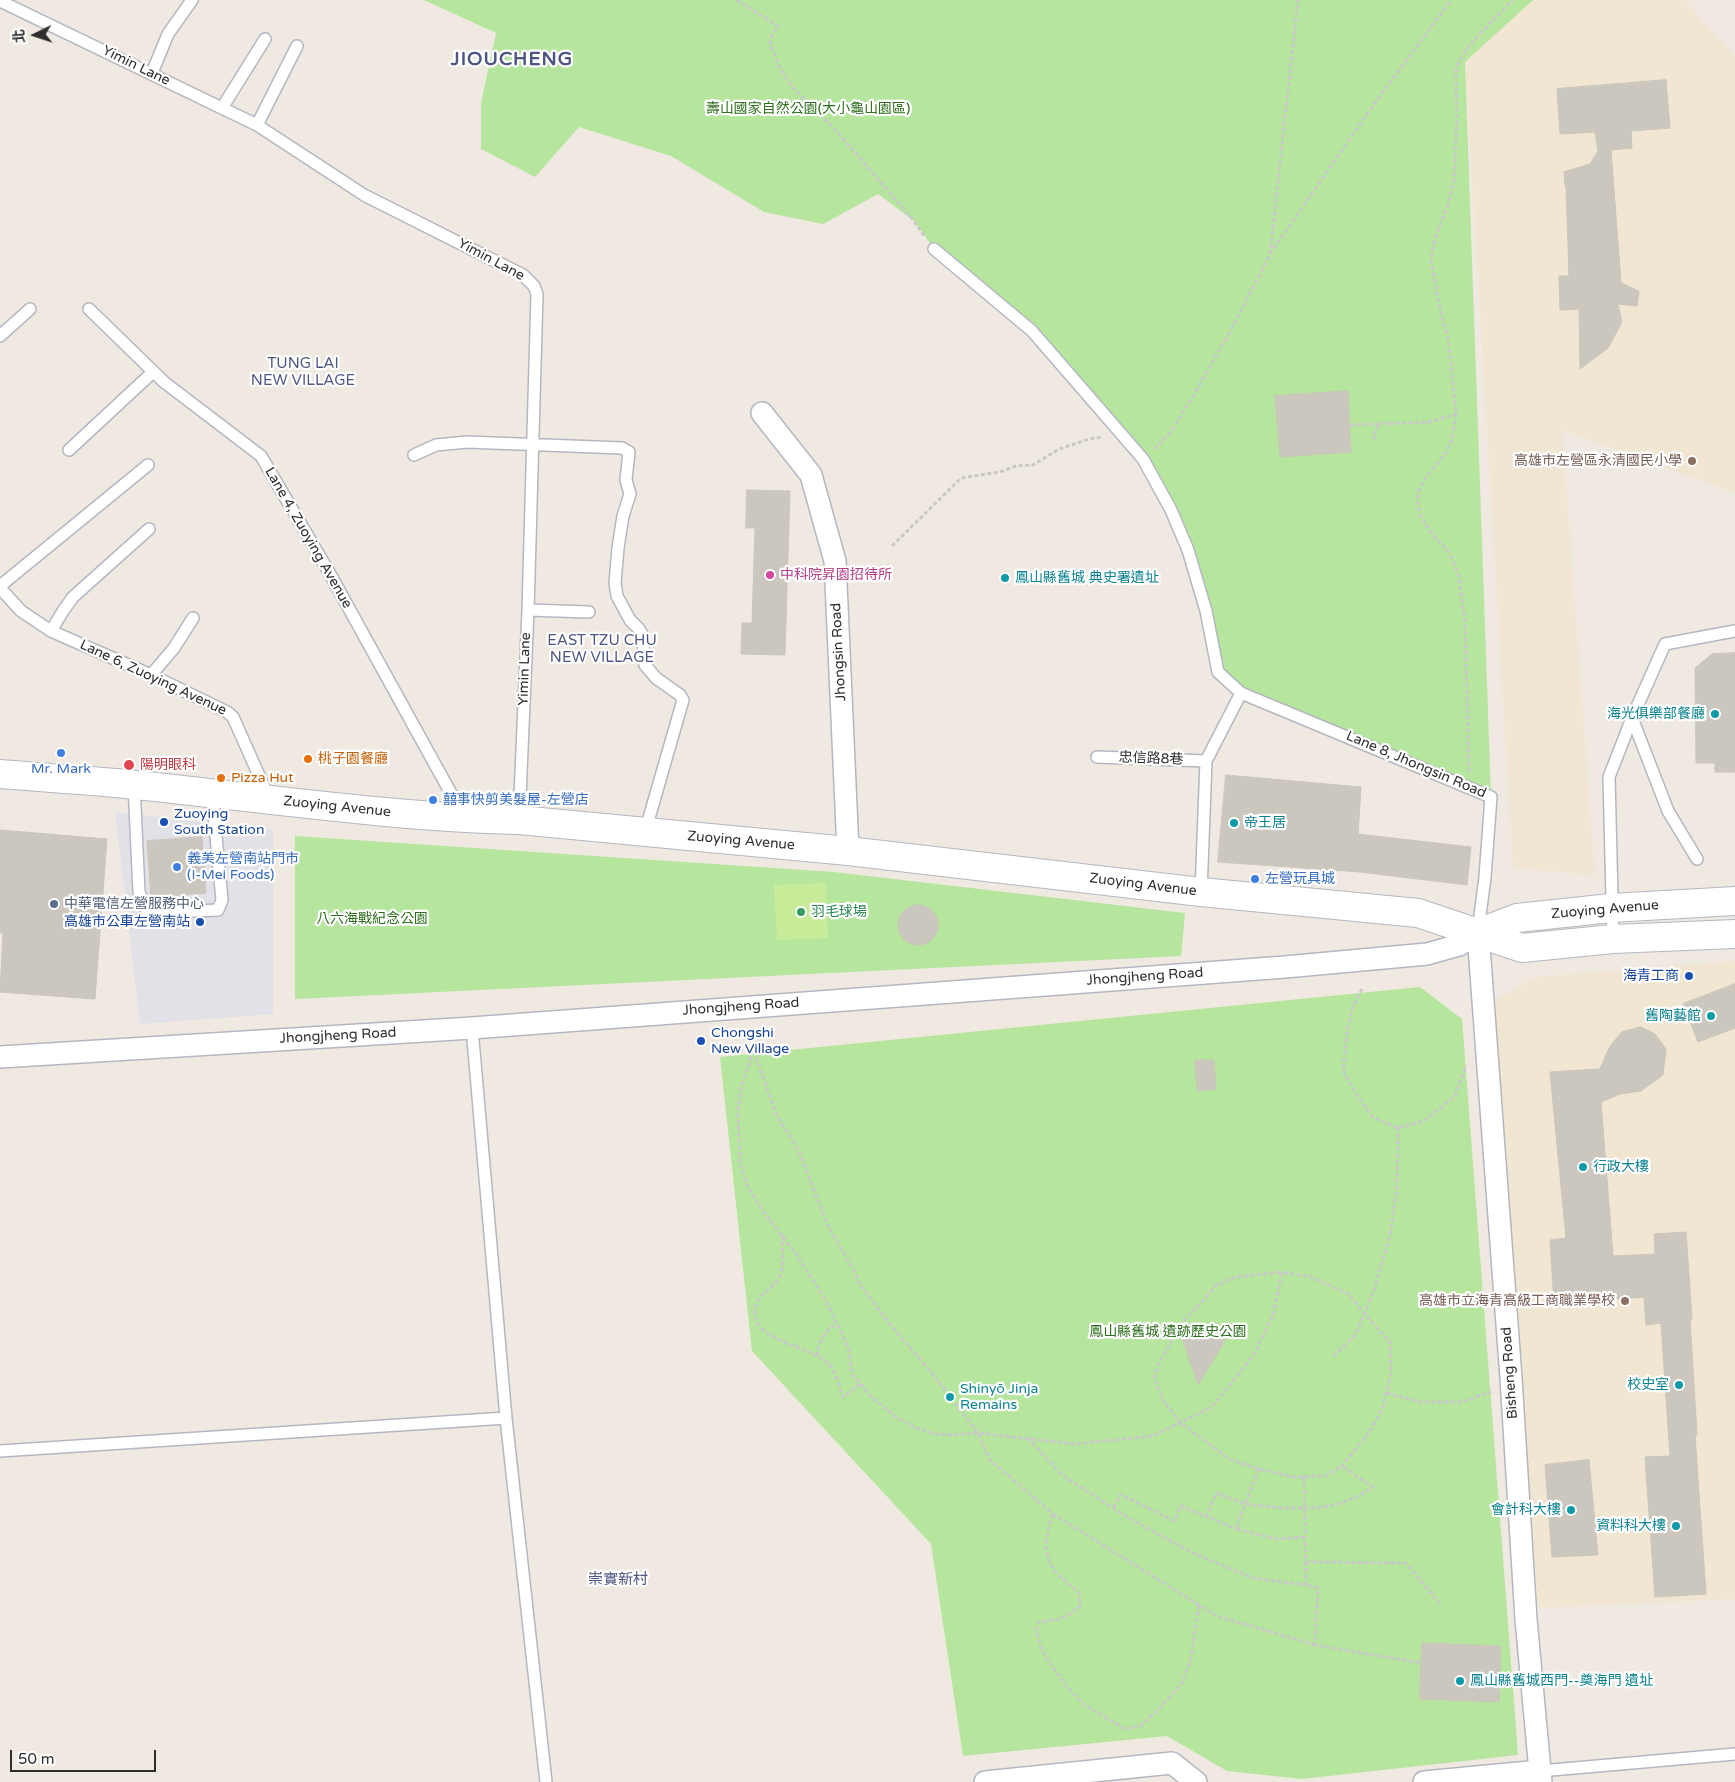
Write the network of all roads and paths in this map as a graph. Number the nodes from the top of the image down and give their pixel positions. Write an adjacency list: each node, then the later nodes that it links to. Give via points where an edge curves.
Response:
1 (192, 0): 9 (lane, via 168,34)
2 (737, 0): 12 (path, via 778,26 770,44 794,89 833,127)
3 (1298, 0): 13 (path)
4 (1451, 0): 13 (path)
5 (1512, 0): 19 (path, via 1473,42 1456,70 1454,181 1431,260 1448,337)
6 (0, 1): 9 (lane, Yimin Lane)
7 (265, 39): 10 (lane)
8 (297, 46): 11 (lane)
9 (152, 74): 10 (lane, Yimin Lane)
10 (222, 108): 11 (lane, Yimin Lane)
11 (257, 125): 24 (lane, Yimin Lane, via 364,195 523,274 529,280 537,294)
12 (934, 250): 27 (lane, Lane 8, Jhongsin Road, via 1032,331)
13 (1270, 254): 27 (path, via 1188,405 1171,432)
14 (30, 309): 16 (lane)
15 (88, 309): 17 (lane, Lane 4, Zuoying Avenue)
16 (0, 336)
17 (154, 372): 25 (lane); 47 (lane, Lane 4, Zuoying Avenue, via 261,456)
18 (762, 413): 50 (street, Jhongsin Road, via 811,475 834,561)
19 (1456, 414): 20 (path, via 1429,422); 44 (path, via 1451,442 1426,476 1417,500 1420,514 1450,554 1459,576 1465,624)
20 (1378, 424): 21 (path); 22 (path, via 1373,437)
21 (1350, 425)
22 (1376, 439)
23 (1110, 440): 30 (path, via 1102,437 1089,439 1059,449 1033,465 961,478)
24 (533, 445): 26 (lane, via 467,442 436,445); 32 (lane, Yimin Lane); 49 (lane, via 622,448 629,452 626,480 630,494 618,548 614,582 617,596 642,634 645,665 683,700)
25 (69, 450)
26 (414, 455)
27 (1143, 459): 38 (lane, Lane 8, Jhongsin Road, via 1188,550 1206,611 1218,672)
28 (148, 465): 31 (lane)
29 (149, 529): 35 (lane, via 74,597)
30 (892, 546)
31 (0, 587): 35 (lane, Lane 6, Zuoying Avenue, via 21,611)
32 (528, 610): 33 (lane); 48 (lane, Yimin Lane)
33 (589, 612)
34 (193, 618): 37 (lane)
35 (51, 631): 37 (lane, Lane 6, Zuoying Avenue)
36 (1735, 631): 39 (lane, via 1666,644)
37 (151, 675): 46 (lane, Lane 6, Zuoying Avenue, via 233,717)
38 (1241, 693): 41 (lane); 44 (lane, Lane 8, Jhongsin Road)
39 (1632, 718): 51 (lane, via 1668,811); 54 (lane, via 1609,777)
40 (1097, 757): 41 (lane, 忠信路8巷)
41 (1206, 761): 52 (lane)
42 (0, 774): 43 (street, Zuoying Avenue)
43 (134, 785): 45 (street, Zuoying Avenue); 45 (lane, via 139,892 148,913 218,910 222,900)
44 (1470, 788): 55 (lane, Lane 8, Jhongsin Road, via 1492,797)
45 (212, 794): 46 (street, Zuoying Avenue)
46 (270, 800): 47 (street, Zuoying Avenue)
47 (465, 818): 48 (street, Zuoying Avenue)
48 (519, 820): 49 (street, Zuoying Avenue)
49 (645, 832): 50 (street, Zuoying Avenue)
50 (848, 851): 52 (street, Zuoying Avenue)
51 (1698, 859)
52 (1201, 892): 55 (street, Zuoying Avenue, via 1418,913)
53 (1735, 901): 54 (street, Zuoying Avenue)
54 (1611, 908): 55 (street, Zuoying Avenue, via 1517,918); 57 (lane)
55 (1478, 933): 57 (street, Zuoying Avenue, via 1522,948); 59 (street, Jhongjheng Road, via 1443,950 1410,956); 70 (street, Bisheng Road)
56 (1735, 934): 57 (street, Zuoying Avenue)
57 (1613, 939)
58 (1362, 989): 62 (path, via 1351,1011 1344,1070 1373,1118)
59 (472, 1028): 60 (street, Jhongjheng Road); 72 (lane)
60 (0, 1057)
61 (1468, 1060): 62 (path, via 1455,1096 1424,1121)
62 (1398, 1128): 65 (path, via 1397,1188 1390,1235)
63 (782, 1234): 66 (path, via 825,1299); 67 (path, via 779,1278 756,1304 756,1319 770,1335); 74 (path, via 748,1187 740,1163 738,1114 741,1088 754,1050 776,1114 798,1149 827,1224 858,1281)
64 (1282, 1272): 65 (path, via 1311,1278 1348,1294); 73 (path, via 1273,1316 1253,1356 1212,1406); 73 (path, via 1235,1277 1215,1286 1184,1320 1154,1378 1163,1400)
65 (1365, 1312): 68 (path, via 1356,1334); 71 (path, via 1390,1343 1391,1374)
66 (836, 1323): 67 (path, via 820,1339); 69 (path, via 849,1349 852,1375)
67 (817, 1356): 69 (path, via 830,1365 842,1397)
68 (1334, 1356)
69 (860, 1384): 74 (path, via 889,1411 916,1428 936,1434)
70 (1511, 1388): 71 (path, via 1461,1402 1419,1402); 95 (street, Bisheng Road, via 1526,1619)
71 (1387, 1393): 77 (path, via 1382,1410 1368,1434)
72 (506, 1418): 76 (lane); 96 (lane)
73 (1181, 1423): 75 (path, via 1153,1436 1110,1441 1074,1444); 78 (path, via 1228,1458)
74 (978, 1433): 75 (path); 83 (path, via 990,1460)
75 (1028, 1438): 81 (path, via 1062,1475)
76 (0, 1451)
77 (1342, 1466): 79 (path, via 1325,1476); 82 (path, via 1373,1487 1350,1500 1322,1507)
78 (1259, 1469): 79 (path, via 1292,1477); 80 (path)
79 (1304, 1476): 82 (path)
80 (1245, 1504): 82 (path, via 1274,1508); 84 (path, via 1216,1493); 85 (path)
81 (1114, 1507): 84 (path, via 1120,1494 1174,1521 1181,1506); 88 (path, via 1193,1553 1253,1578)
82 (1305, 1507): 86 (path)
83 (1053, 1514): 89 (path); 89 (path, via 1046,1532 1045,1555 1055,1570 1079,1592 1080,1606 1056,1621 1039,1622 1036,1631 1042,1651 1066,1686 1085,1705 1125,1728 1140,1726 1182,1683)
84 (1206, 1517): 85 (path)
85 (1236, 1530): 86 (path, via 1276,1539)
86 (1305, 1537): 87 (path)
87 (1306, 1562): 88 (path); 90 (path, via 1406,1564)
88 (1306, 1585): 91 (path, via 1318,1588)
89 (1200, 1605): 91 (path, via 1218,1616)
90 (1442, 1606)
91 (1315, 1645): 92 (path)
92 (1421, 1663)
93 (1735, 1754): 95 (lane)
94 (1132, 1775): 97 (street); 98 (street, via 1172,1763)
95 (1541, 1777): 99 (street)
96 (546, 1782)
97 (985, 1782)
98 (1196, 1782)
99 (1424, 1782)

